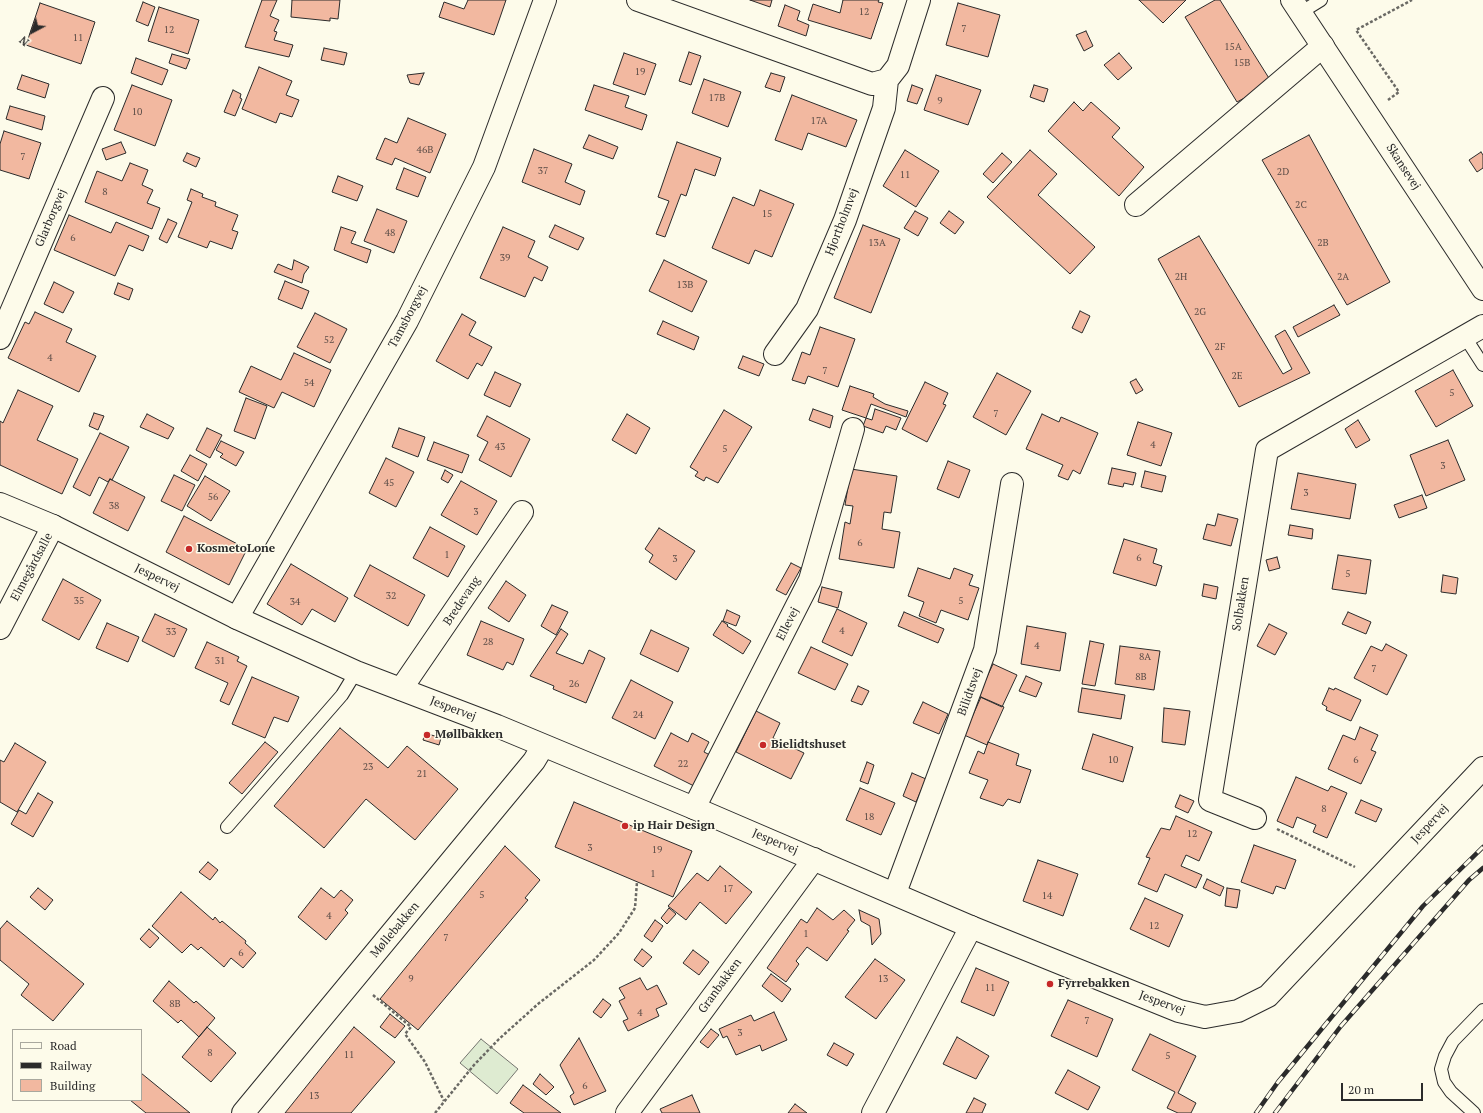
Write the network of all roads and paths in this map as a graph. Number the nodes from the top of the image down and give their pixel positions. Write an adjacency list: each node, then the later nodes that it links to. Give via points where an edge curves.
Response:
1 (545, 0): 22 (street, Tamsborgvej, via 481,174 407,321)
2 (638, 0): 8 (street, via 872,84)
3 (919, 0): 8 (street, Hjortholmvej, via 898,66)
4 (1321, 0): 6 (lane, Skansevej)
5 (1412, 0): 10 (path, via 1356,30 1399,92)
6 (1296, 7): 7 (street, Skansevej)
7 (1323, 46): 10 (street, Skansevej); 11 (street)
8 (887, 80): 15 (street, Hjortholmvej, via 884,108 845,220 808,308)
9 (103, 98): 14 (street, Glarborgvej)
10 (1368, 114): 12 (street, Skansevej)
11 (1136, 205)
12 (1483, 289)
13 (1474, 332): 16 (lane, Solbakken); 29 (street, Solbakken, via 1267,450 1210,800)
14 (0, 338)
15 (775, 354)
16 (1483, 365)
17 (853, 429): 28 (street, Ellevej, via 810,580)
18 (1012, 484): 34 (street, Bilidtsvej, via 985,650)
19 (0, 504): 21 (street, Jespervej)
20 (522, 512): 25 (street, Bredevang)
21 (53, 526): 22 (street, Jespervej); 23 (street, Elmegårdsalle)
22 (237, 618): 24 (street, Jespervej)
23 (0, 628)
24 (356, 672): 25 (street, Jespervej); 30 (lane, via 342,695)
25 (402, 689): 26 (street, Jespervej)
26 (544, 746): 28 (street, Jespervej); 36 (street, Møllebakken, via 534,762)
27 (1483, 768): 32 (street, Jespervej)
28 (694, 808): 31 (street, Jespervej)
29 (1255, 818): 32 (path)
30 (227, 827)
31 (814, 859): 34 (street, Jespervej); 41 (street, Granbakken)
32 (1379, 878): 35 (street, Jespervej, via 1268,996 1238,1011 1205,1017 1179,1011)
33 (637, 882): 38 (path, via 635,908 619,933 594,960 499,1039)
34 (896, 893): 35 (street, Jespervej)
35 (971, 927): 42 (street)
36 (354, 979): 38 (path, via 411,1027 405,1034 425,1062); 39 (street, Møllebakken)
37 (1483, 1010): 43 (lane, via 1453,1041 1441,1070 1444,1082 1451,1092)
38 (444, 1101): 40 (path)
39 (243, 1113)
40 (435, 1113)
41 (627, 1113)
42 (873, 1113)
43 (1474, 1113)

